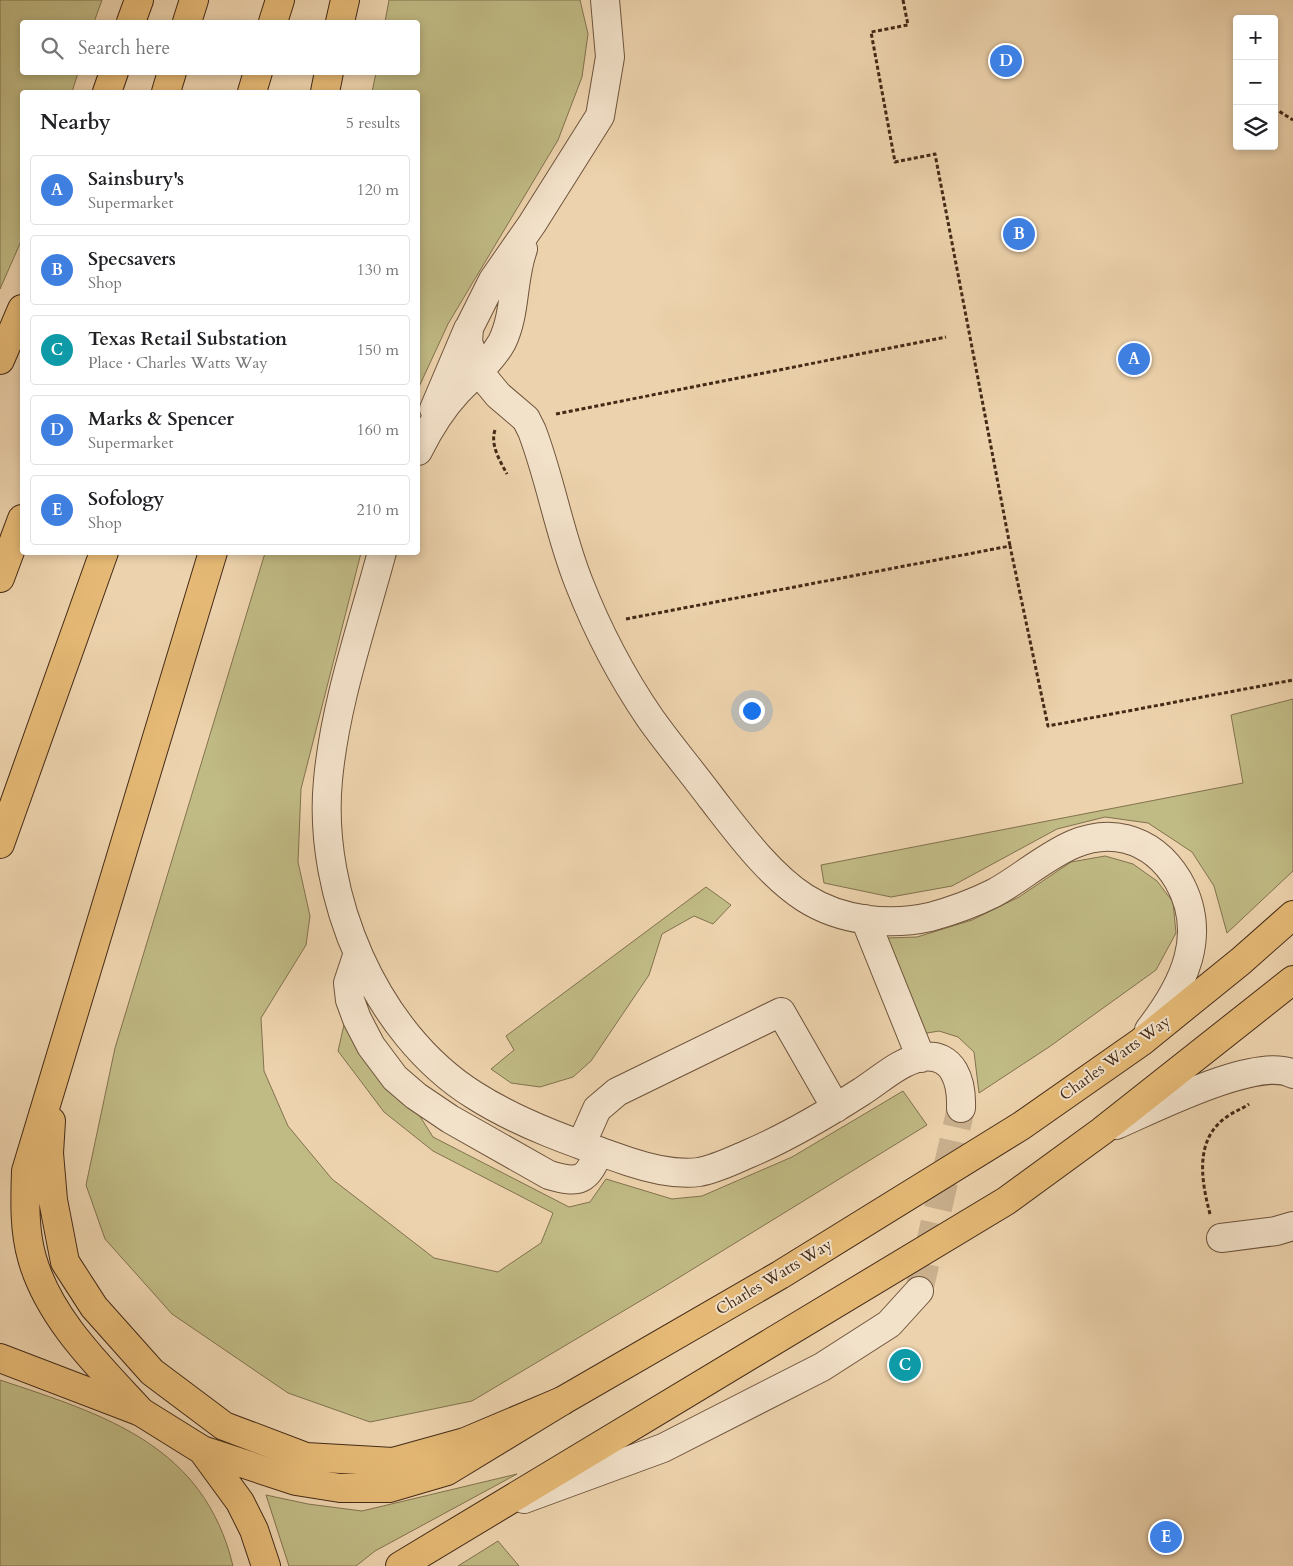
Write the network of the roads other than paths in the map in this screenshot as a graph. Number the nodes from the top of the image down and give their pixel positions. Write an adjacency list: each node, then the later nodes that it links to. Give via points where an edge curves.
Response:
1 (139, 0): 6 (main road)
2 (194, 0): 7 (main road)
3 (280, 0): 8 (main road)
4 (344, 0): 9 (main road)
5 (604, 0): 18 (lane, via 610,57 600,116)
6 (132, 20)
7 (188, 20)
8 (274, 20)
9 (340, 20)
10 (113, 75): 14 (main road)
11 (171, 75): 15 (main road)
12 (257, 75): 16 (main road)
13 (328, 75): 17 (main road)
14 (109, 90)
15 (167, 90)
16 (253, 90)
17 (325, 90)
18 (532, 224): 20 (lane, via 493,280); 22 (lane, via 515,276 508,324 502,341)
19 (20, 314): 21 (main road)
20 (469, 328): 22 (lane, via 471,356); 23 (lane)
21 (0, 360)
22 (479, 372): 24 (lane, via 443,408); 32 (lane, via 498,395 526,420 537,443 568,555 600,629 635,696 750,846 782,879 804,897 833,912)
23 (420, 445)
24 (420, 446)
25 (20, 524): 29 (main road)
26 (103, 555): 30 (main road)
27 (212, 555): 38 (main road)
28 (381, 555): 33 (lane, via 340,706 328,782 327,824 332,863 338,897)
29 (0, 578)
30 (0, 844)
31 (1293, 915): 35 (main road, Charles Watts Way)
32 (865, 920): 35 (lane, via 900,921 955,909 995,892 1070,846 1094,838 1112,837 1146,847 1172,870 1180,884 1192,918 1193,941 1179,984 1167,1008); 36 (lane)
33 (358, 953): 42 (lane, via 381,998 398,1022 420,1050 446,1074 504,1113); 42 (lane, via 348,983 357,1019 381,1061 416,1096 549,1175 578,1179 591,1171)
34 (1293, 980): 41 (main road)
35 (1141, 1042): 47 (main road, Charles Watts Way, via 1021,1126 780,1275)
36 (920, 1058): 39 (lane, via 900,1066); 40 (lane, via 936,1057 949,1064 962,1091)
37 (1293, 1074): 41 (lane, via 1284,1069 1233,1076)
38 (52, 1085): 47 (main road, via 49,1154 53,1200 65,1262 94,1307 152,1372 224,1426 306,1457 393,1462 464,1442); 48 (main road, via 26,1171 25,1220 32,1259 48,1298 65,1323)
39 (836, 1108): 42 (lane, via 778,1141 699,1172 661,1170); 42 (lane, via 781,1012 617,1092 597,1109)
40 (961, 1108)
41 (1102, 1131): 50 (main road, via 1006,1201)
42 (590, 1148)
43 (1293, 1226): 44 (lane, via 1276,1231)
44 (1216, 1230)
45 (919, 1290): 50 (lane, via 889,1324 822,1367 663,1448)
46 (0, 1358): 48 (main road)
47 (562, 1400): 49 (main road, Charles Watts Way, via 447,1471 389,1488 340,1488 296,1481)
48 (141, 1412): 49 (main road)
49 (202, 1450): 51 (main road, via 240,1502)
50 (490, 1512): 52 (main road)
51 (266, 1566)
52 (400, 1566)

